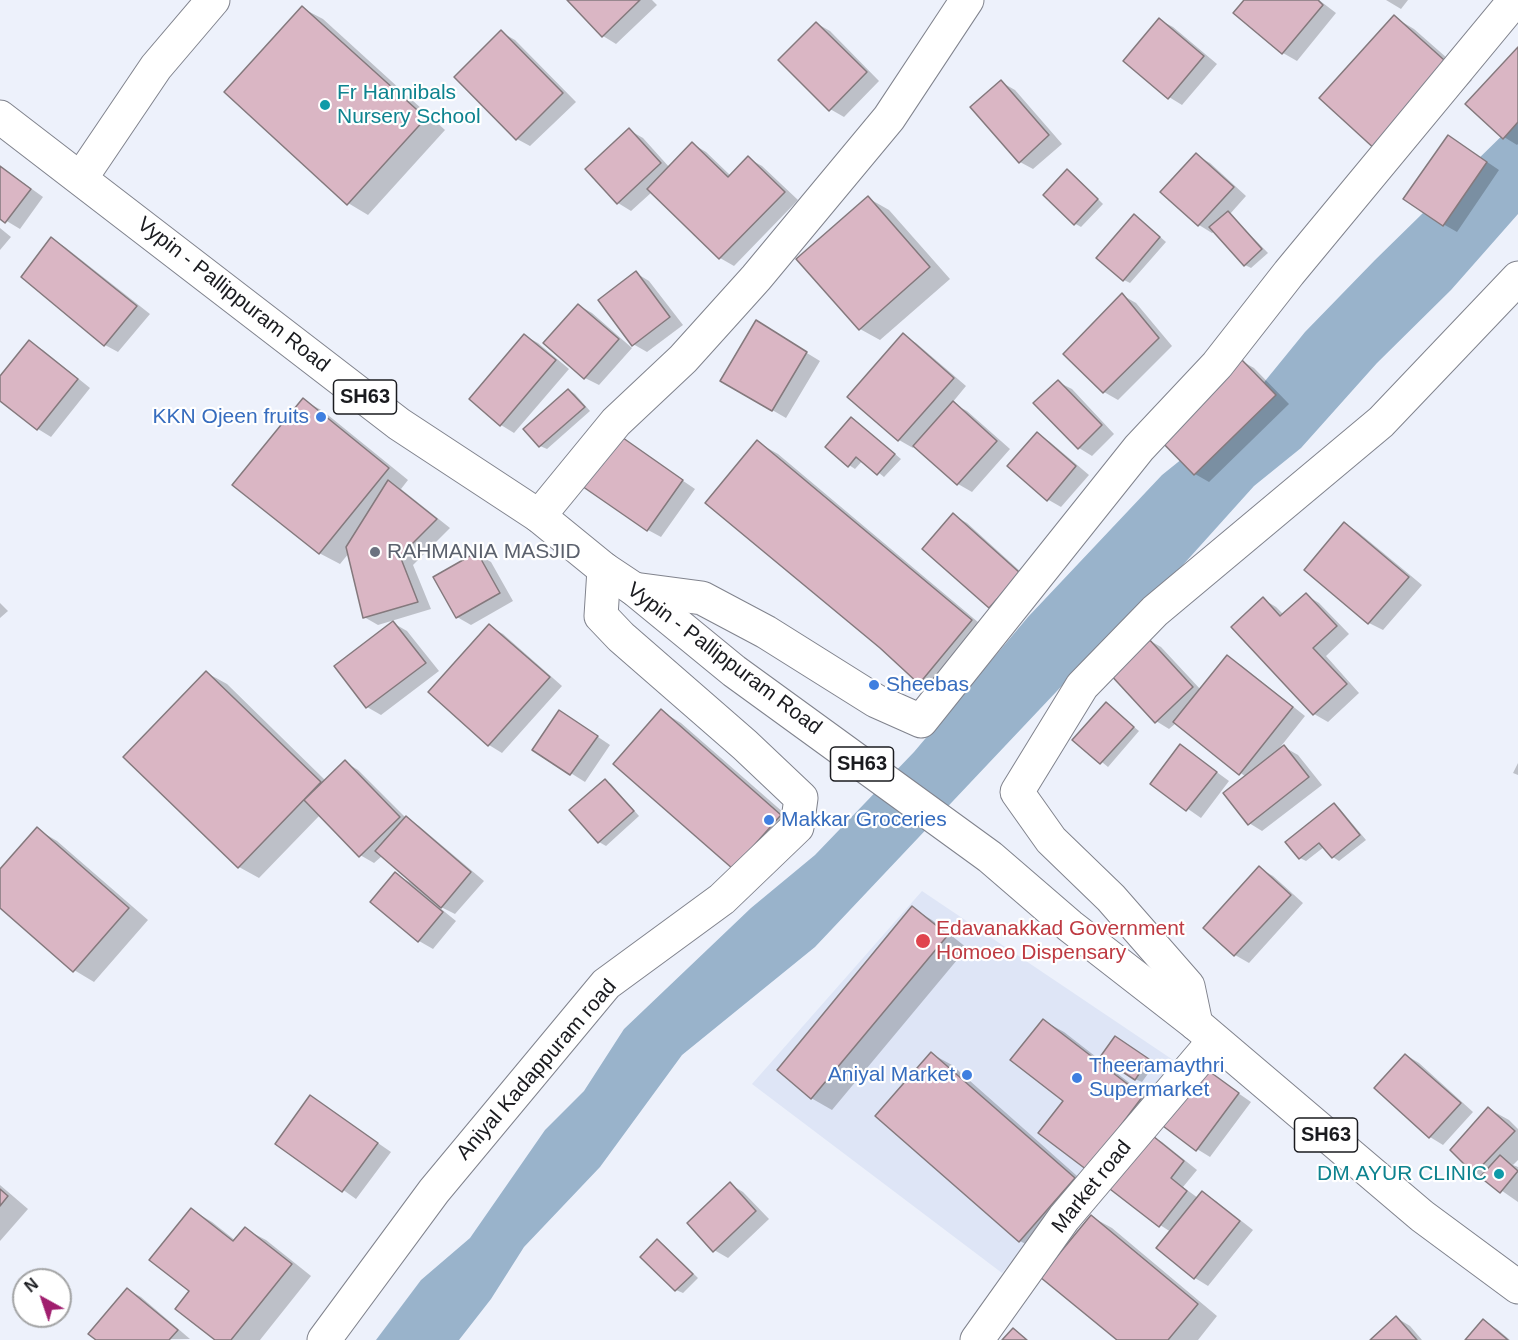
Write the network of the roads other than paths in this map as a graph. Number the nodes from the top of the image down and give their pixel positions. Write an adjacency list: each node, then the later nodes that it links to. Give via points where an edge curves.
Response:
1 (213, 0): 5 (street, via 156,67)
2 (967, 0): 7 (street, via 889,118 756,278 683,359 616,422)
3 (1515, 0): 9 (street, via 1217,365 1139,448 921,721 876,701 766,632 702,598)
4 (0, 117): 5 (street, Vypin - Pallippuram Road / SH63)
5 (81, 178): 7 (street, Vypin - Pallippuram Road / SH63, via 399,424)
6 (1518, 278): 10 (street, via 1381,422 1155,611 1082,686 1017,792 1051,840 1111,898 1188,986)
7 (538, 516): 8 (street, Vypin - Pallippuram Road / SH63)
8 (604, 569): 9 (street, Vypin - Pallippuram Road / SH63); 12 (street, Aniyal Kadappuram road, via 601,616 801,798 797,827 722,899 606,984 434,1191)
9 (634, 589): 10 (street, Vypin - Pallippuram Road / SH63, via 734,671 990,857 1070,926)
10 (1205, 1032): 11 (street, Vypin - Pallippuram Road / SH63, via 1422,1216); 13 (street, Market road)
11 (1518, 1287)
12 (324, 1340)
13 (977, 1340)

